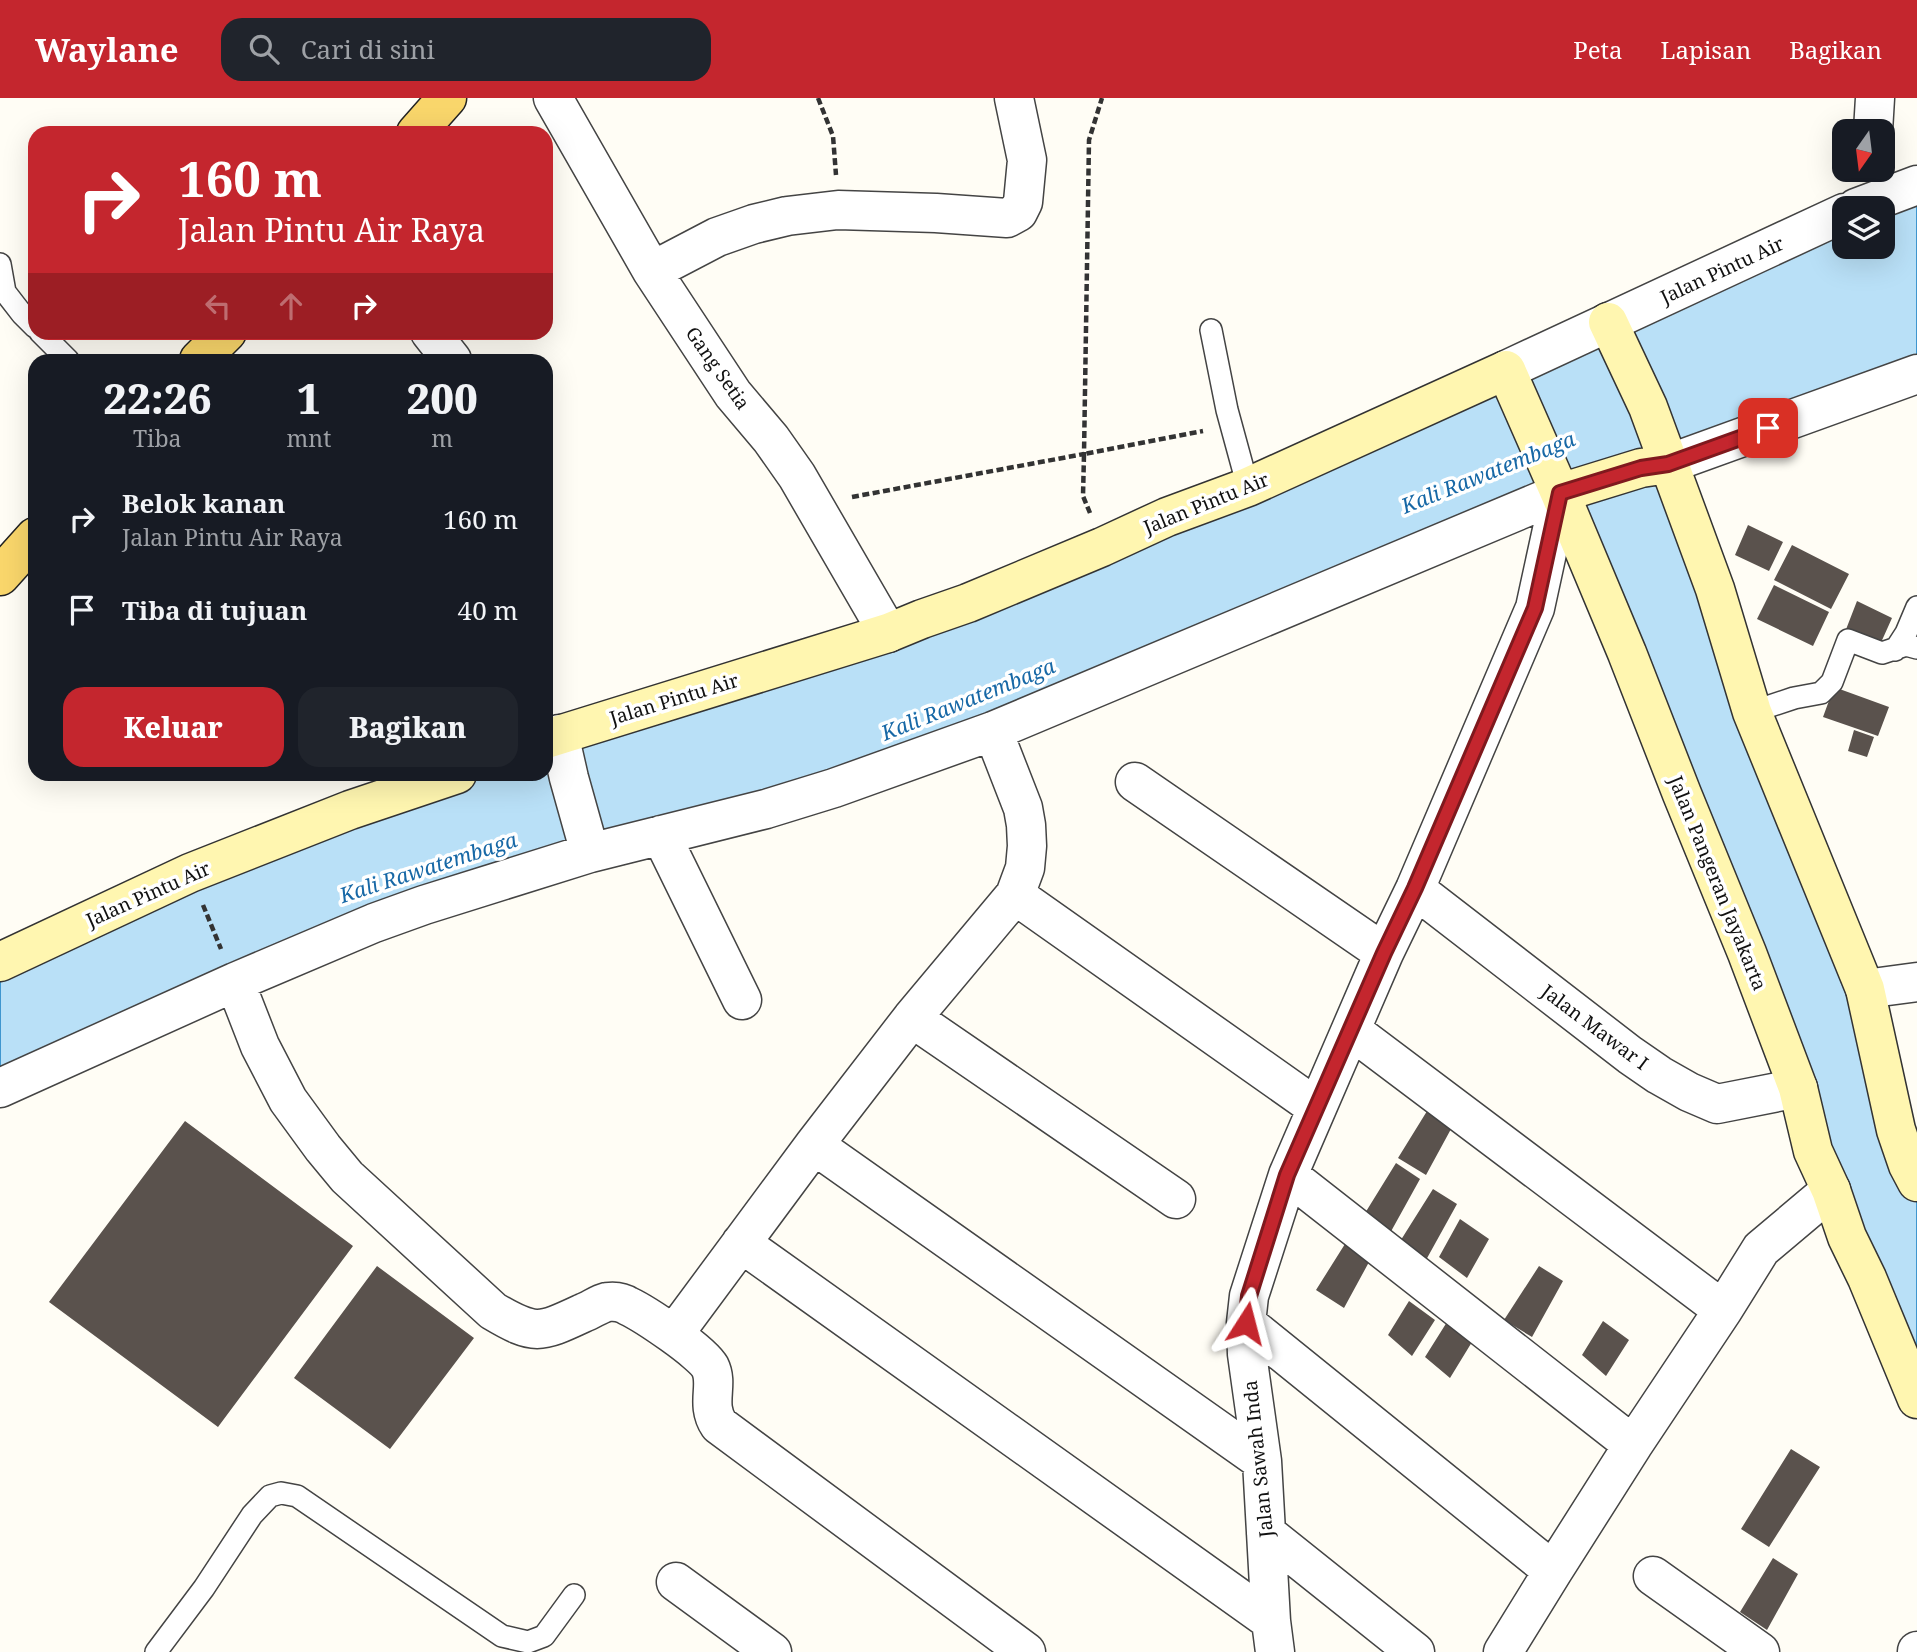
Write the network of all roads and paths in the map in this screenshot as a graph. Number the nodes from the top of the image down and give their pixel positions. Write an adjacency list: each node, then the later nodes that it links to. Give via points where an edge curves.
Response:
1 (447, 98): 8 (main road)
2 (553, 98): 14 (street, Gang Setia)
3 (818, 98): 11 (path, via 833,136)
4 (1014, 98): 11 (street, via 1027,160 1018,212 1007,218)
5 (1102, 98): 27 (path, via 1089,140)
6 (1876, 98): 7 (street)
7 (1875, 119)
8 (422, 126)
9 (1917, 185): 10 (street, Jalan Pintu Air)
10 (1869, 196)
11 (838, 210): 14 (street, via 754,224 717,237)
12 (1832, 212): 16 (street, Jalan Pintu Air)
13 (0, 264): 15 (lane, via 5,292)
14 (652, 271): 31 (street, Gang Setia)
15 (28, 320)
16 (1608, 323): 24 (street, Jalan Pintu Air); 28 (street, via 1648,407)
17 (1211, 330): 26 (lane)
18 (48, 340): 21 (lane)
19 (219, 340): 22 (main road)
20 (436, 340): 23 (street)
21 (62, 354)
22 (205, 354)
23 (447, 354)
24 (1506, 370): 29 (street, Jalan Pintu Air); 30 (street, Jalan Pangeran Jayakarta)
25 (1917, 374): 28 (street)
26 (1231, 425): 27 (path); 29 (lane)
27 (1084, 454): 31 (path); 33 (path, via 1083,496)
28 (1668, 464): 30 (street); 39 (street, via 1715,589)
29 (1248, 487): 33 (street, Jalan Pintu Air)
30 (1560, 493): 40 (street); 47 (street, Jalan Sawah Inda, via 1535,608); 59 (street, Jalan Pangeran Jayakarta, via 1628,653)
31 (813, 504): 36 (street, Gang Setia)
32 (28, 545): 34 (main road)
33 (1102, 547): 36 (street, Jalan Pintu Air)
34 (0, 576)
35 (1917, 607): 38 (lane)
36 (888, 634): 41 (street, Jalan Pintu Air)
37 (1917, 648): 38 (lane, via 1906,645)
38 (1895, 650): 39 (lane, via 1882,653 1848,640 1832,682 1821,692)
39 (1752, 712): 54 (street)
40 (993, 731): 45 (street, via 800,799); 48 (street, via 1026,825 1025,868)
41 (553, 737)
42 (553, 739): 46 (street)
43 (436, 781): 51 (street, Jalan Pintu Air, via 190,873)
44 (1135, 782): 50 (street)
45 (661, 835): 46 (street); 55 (street)
46 (589, 847): 52 (street)
47 (1415, 888): 50 (street, Jalan Sawah Inda); 59 (street, Jalan Mawar I, via 1630,1055 1689,1092 1717,1104)
48 (1016, 895): 56 (street); 60 (street)
49 (205, 909): 52 (path)
50 (1384, 953): 57 (street, Jalan Sawah Inda)
51 (0, 962)
52 (231, 971): 58 (street); 69 (street, via 260,1046 288,1100 323,1148 347,1177 493,1311 537,1330 617,1301)
53 (1917, 982): 54 (street)
54 (1865, 989): 63 (street, via 1896,1130)
55 (742, 1000)
56 (912, 1018): 61 (street); 65 (street)
57 (1352, 1030): 60 (street, Jalan Sawah Inda); 67 (street)
58 (0, 1088)
59 (1798, 1088): 64 (street, Jalan Pangeran Jayakarta, via 1812,1151)
60 (1317, 1108): 62 (street, Jalan Sawah Inda)
61 (814, 1145): 66 (street); 72 (street)
62 (1287, 1175): 68 (street, Jalan Sawah Inda, via 1249,1296); 71 (street)
63 (1917, 1182)
64 (1831, 1190): 67 (street, via 1761,1249); 70 (street, Jalan Pangeran Jayakarta)
65 (1176, 1199)
66 (741, 1243): 69 (street); 78 (street)
67 (1723, 1310): 71 (street)
68 (1246, 1323): 72 (street, Jalan Sawah Inda); 74 (street)
69 (674, 1334): 82 (street, via 709,1366 712,1408 719,1425)
70 (1917, 1399)
71 (1633, 1445): 74 (street)
72 (1262, 1461): 73 (street, Jalan Sawah Inda)
73 (1266, 1533): 78 (street, Jalan Sawah Inda); 83 (street)
74 (1553, 1571): 84 (street)
75 (1653, 1576): 85 (street)
76 (676, 1582): 81 (street)
77 (573, 1595): 79 (lane, via 544,1636)
78 (1272, 1643)
79 (497, 1644): 80 (lane, via 297,1496 281,1493 270,1496 251,1515)
80 (156, 1652)
81 (772, 1652)
82 (1026, 1652)
83 (1415, 1652)
84 (1503, 1652)
85 (1760, 1652)

